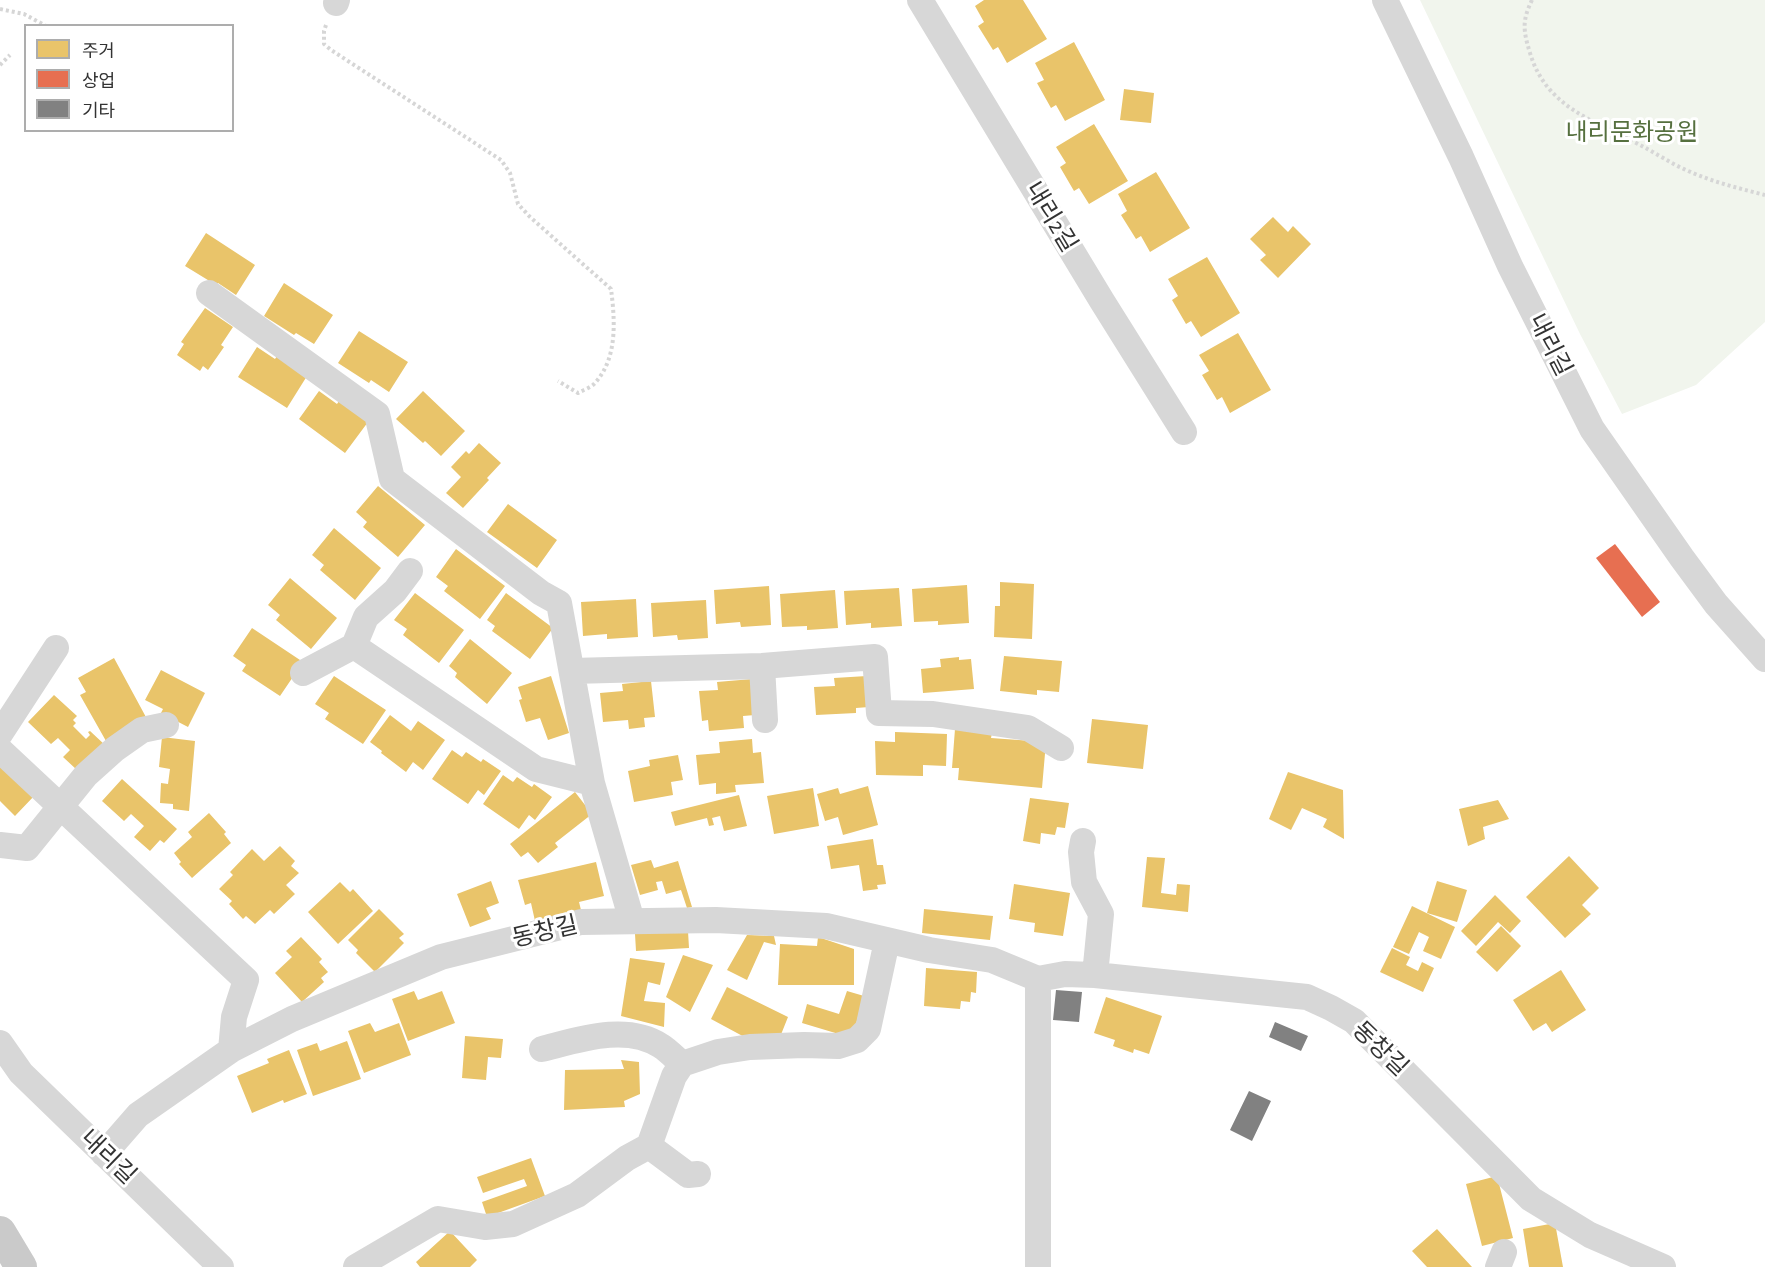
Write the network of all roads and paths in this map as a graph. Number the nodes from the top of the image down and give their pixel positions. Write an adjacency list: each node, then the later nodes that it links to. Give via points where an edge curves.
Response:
1 (920, 0): 12 (street, 내리2길)
2 (1385, 0): 16 (street, 내리길, via 1510,266 1592,429 1716,604)
3 (1532, 0): 9 (path, via 1524,18 1534,69 1571,110 1685,170)
4 (337, 1): 11 (path, via 324,32 324,44 501,159 510,173 518,204 611,289 612,349 607,364 594,385 578,393)
5 (0, 9): 6 (path, via 24,14)
6 (42, 24)
7 (10, 55): 8 (path)
8 (0, 65)
9 (1765, 195)
10 (209, 293): 18 (street, via 377,414 392,479 559,603)
11 (558, 381)
12 (1184, 432)
13 (410, 571): 14 (street, via 366,617)
14 (354, 646): 19 (street); 25 (street, via 536,769)
15 (56, 648): 22 (street)
16 (1765, 659)
17 (762, 666): 18 (street); 20 (street); 23 (street, via 875,657 879,713 933,714 1028,728)
18 (572, 671): 25 (street)
19 (303, 673)
20 (765, 720)
21 (166, 725): 26 (street, via 142,730 115,748)
22 (0, 734)
23 (1061, 748)
24 (0, 750): 26 (street)
25 (592, 783): 29 (street)
26 (60, 806): 28 (street, via 27,848); 35 (street, via 246,980 234,1017)
27 (1083, 841): 31 (street, via 1084,882 1101,914)
28 (0, 845)
29 (632, 921): 30 (street, 동창길, via 716,920 826,926); 35 (street, 동창길, via 581,922 441,957 292,1019)
30 (887, 941): 32 (street, 동창길, via 992,960); 36 (street, via 868,1029 857,1040 838,1046 750,1047)
31 (1095, 975): 32 (street, 동창길, via 1065,974); 45 (street, 동창길, via 1307,997 1331,1008 1354,1021 1531,1199 1590,1235)
32 (1038, 979): 44 (street)
33 (0, 1043): 38 (street, 내리길, via 21,1072)
34 (542, 1049): 36 (street, via 591,1036 631,1034 660,1045)
35 (231, 1050): 38 (street, 동창길, via 138,1115)
36 (682, 1064): 37 (street)
37 (649, 1146): 39 (street, via 688,1175); 43 (street, via 576,1195 513,1224 485,1227 438,1219)
38 (104, 1154): 42 (street, 내리길)
39 (698, 1174)
40 (0, 1232): 41 (main road)
41 (21, 1267)
42 (221, 1267)
43 (356, 1267)
44 (1038, 1267)
45 (1663, 1267)

